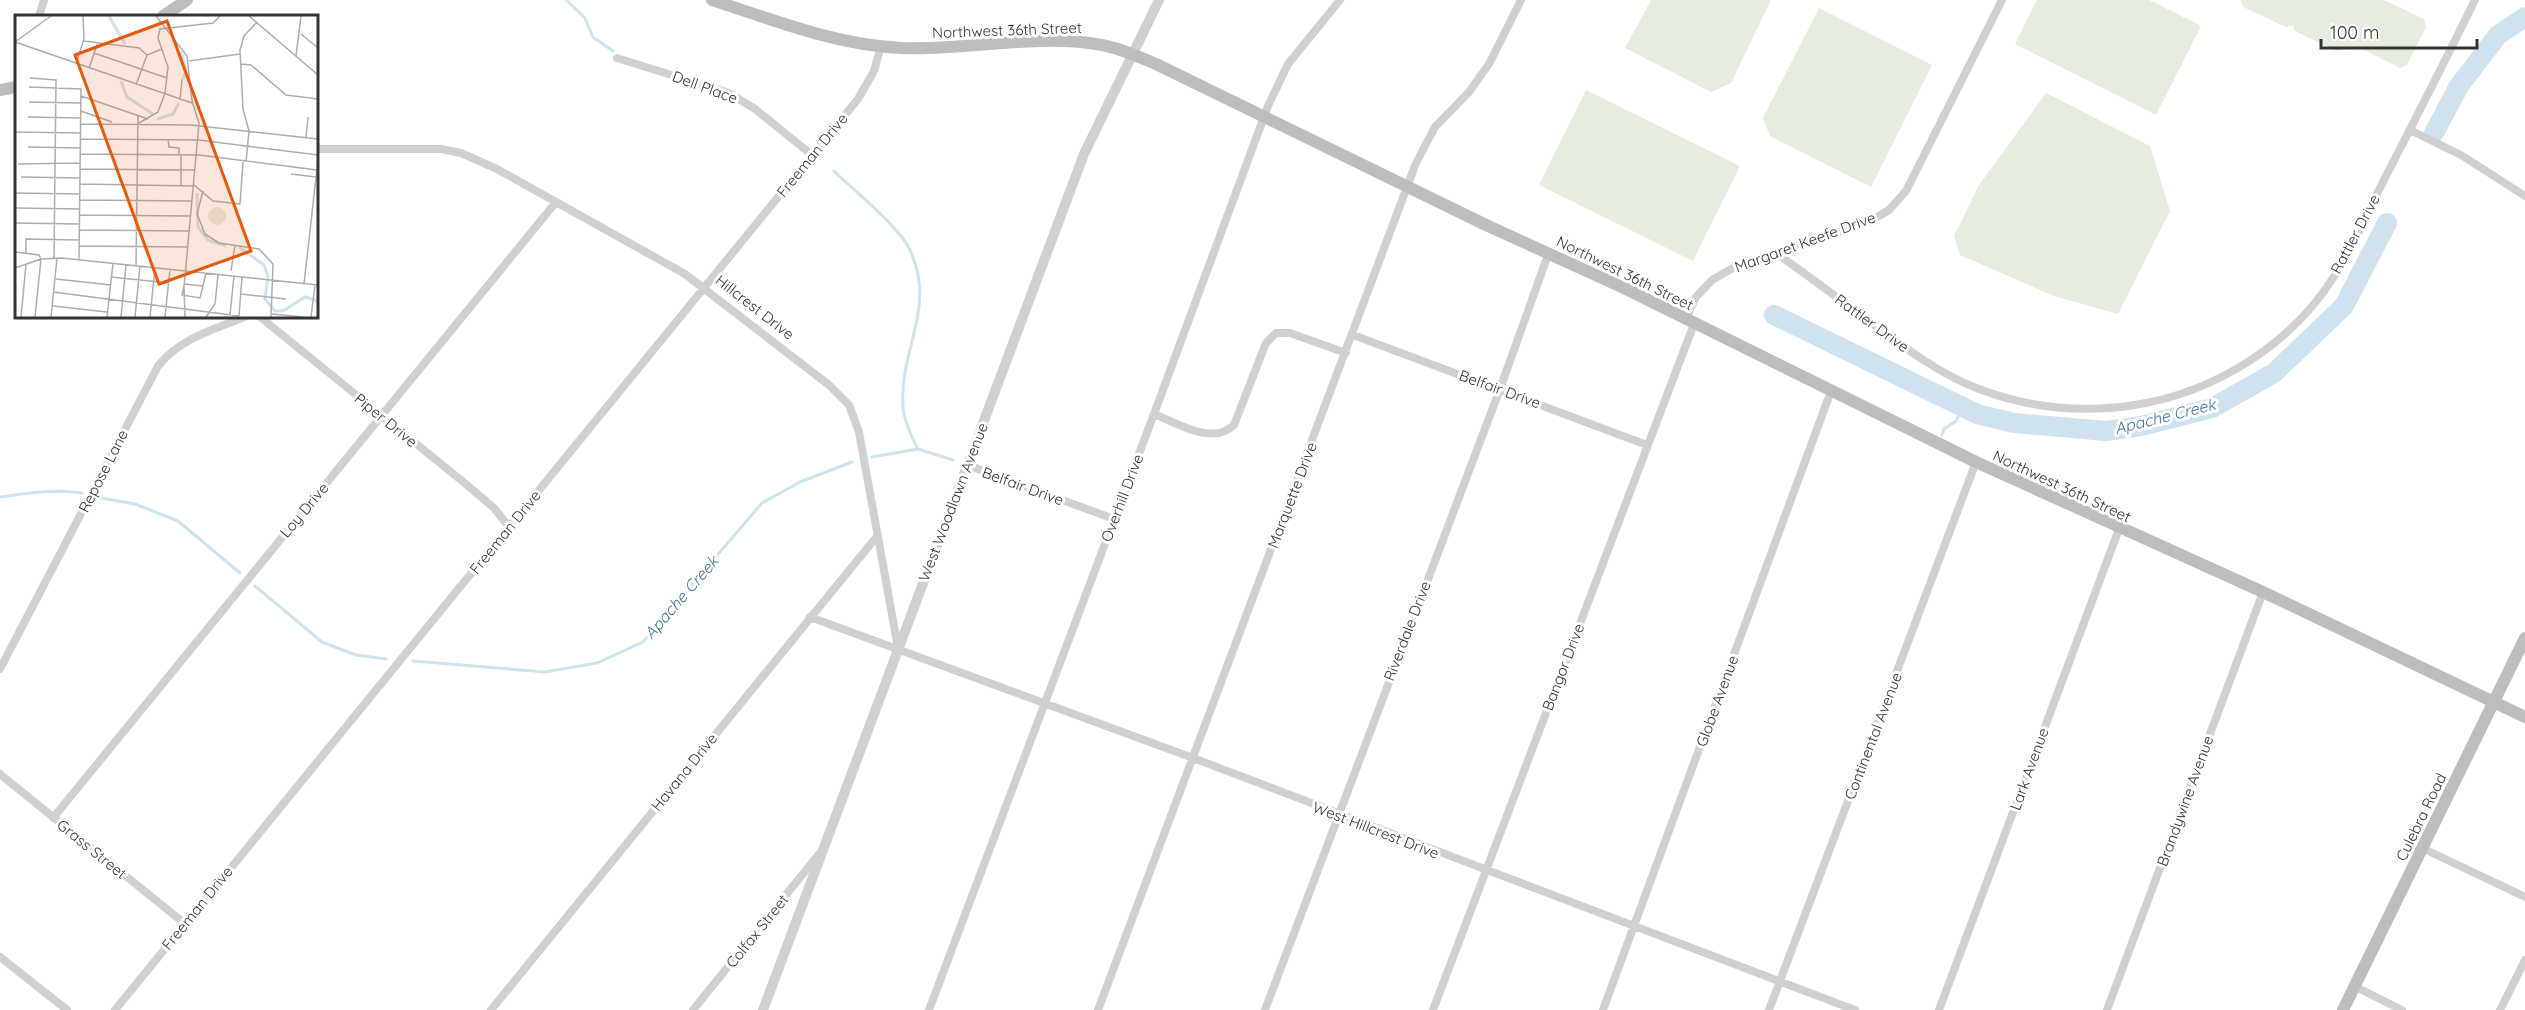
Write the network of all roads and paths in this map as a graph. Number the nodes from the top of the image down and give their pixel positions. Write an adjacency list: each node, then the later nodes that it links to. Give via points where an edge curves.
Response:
1 (44, 0): 9 (street)
2 (187, 0): 10 (main road)
3 (712, 0): 11 (main road, Northwest 36th Street, via 811,32)
4 (1160, 0): 12 (street, West Woodlawn Avenue)
5 (1340, 0): 16 (street, Overhill Drive, via 1288,64)
6 (1521, 0): 20 (street, Marquette Drive, via 1489,64 1436,127)
7 (2002, 0): 24 (street, Margaret Keefe Drive, via 1906,191 1889,210 1869,222)
8 (2475, 0): 17 (street, Rattler Drive)
9 (39, 15)
10 (164, 15)
11 (881, 46): 12 (main road, Northwest 36th Street, via 1071,41 1099,44); 19 (street, Freeman Drive, via 874,71 862,92)
12 (1132, 55): 16 (main road, Northwest 36th Street); 37 (street, West Woodlawn Avenue, via 1084,154)
13 (617, 58): 19 (street, Dell Place, via 729,93)
14 (15, 87): 15 (main road)
15 (0, 90)
16 (1264, 116): 20 (main road, Northwest 36th Street); 33 (street, Overhill Drive)
17 (2410, 130): 21 (street, via 2461,155); 24 (street, Rattler Drive, via 2335,276 2302,316 2241,368 2163,400 2076,410 2022,402 1978,389 1922,360)
18 (318, 149): 22 (street, Hillcrest Drive, via 450,150 497,169)
19 (812, 155): 25 (street, Freeman Drive)
20 (1406, 186): 23 (main road, Northwest 36th Street); 29 (street, Marquette Drive)
21 (2525, 196)
22 (556, 202): 25 (street, Hillcrest Drive); 34 (street, Loy Drive)
23 (1548, 252): 28 (main road, Northwest 36th Street); 31 (street, Riverdale Drive)
24 (1776, 253): 28 (street, Margaret Keefe Drive, via 1712,280 1696,297)
25 (706, 288): 39 (street, Freeman Drive); 41 (street, Hillcrest Drive, via 814,372 849,405 859,432)
26 (242, 318): 46 (street, Repose Lane, via 196,336 169,353 158,366)
27 (261, 318): 34 (street, Piper Drive)
28 (1690, 322): 32 (main road, Northwest 36th Street); 35 (street, Bangor Drive)
29 (1353, 335): 30 (street, Marquette Drive); 31 (street, Belfair Drive)
30 (1346, 353): 33 (street, via 1290,333 1276,333 1266,343 1230,430 1210,435); 50 (street, Marquette Drive)
31 (1500, 389): 35 (street, Belfair Drive); 52 (street, Riverdale Drive)
32 (1831, 391): 36 (main road, Northwest 36th Street); 59 (street, Globe Avenue)
33 (1154, 414): 38 (street, Overhill Drive)
34 (382, 417): 39 (street, Piper Drive, via 494,508); 53 (street, Loy Drive)
35 (1647, 445): 56 (street, Bangor Drive)
36 (1976, 462): 40 (main road, Northwest 36th Street); 62 (street, Continental Avenue)
37 (967, 465): 38 (street, Belfair Drive); 45 (street, West Woodlawn Avenue)
38 (1114, 519): 48 (street, Overhill Drive)
39 (509, 527): 58 (street, Freeman Drive)
40 (2119, 528): 42 (main road, Northwest 36th Street); 76 (street, Lark Avenue)
41 (878, 535): 43 (street, Havana Drive); 45 (street, Hillcrest Drive)
42 (2263, 592): 47 (main road, Northwest 36th Street); 77 (street, Brandywine Avenue)
43 (810, 617): 45 (street); 66 (street, Havana Drive)
44 (2525, 638): 47 (main road, Culebra Road)
45 (898, 648): 48 (street, West Hillcrest Drive); 55 (street, West Woodlawn Avenue)
46 (0, 669)
47 (2493, 702): 49 (main road, Northwest 36th Street); 54 (main road, Culebra Road)
48 (1044, 705): 50 (street, West Hillcrest Drive); 69 (street, Overhill Drive)
49 (2525, 717)
50 (1193, 759): 52 (street, West Hillcrest Drive); 70 (street, Marquette Drive)
51 (0, 774): 53 (street, Grass Street)
52 (1337, 815): 56 (street, West Hillcrest Drive); 71 (street, Riverdale Drive)
53 (53, 818): 58 (street, Grass Street)
54 (2422, 848): 57 (street); 63 (main road, Culebra Road)
55 (822, 851): 67 (street, Colfax Street); 68 (street, West Woodlawn Avenue)
56 (1485, 872): 59 (street, West Hillcrest Drive); 72 (street, Bangor Drive)
57 (2525, 897)
58 (184, 923): 65 (street, Freeman Drive)
59 (1634, 927): 62 (street, West Hillcrest Drive); 73 (street, Globe Avenue)
60 (0, 957): 64 (street)
61 (2525, 960): 80 (street)
62 (1780, 982): 74 (street, Continental Avenue); 75 (street, West Hillcrest Drive)
63 (2354, 986): 78 (main road, Culebra Road); 79 (street)
64 (67, 1010)
65 (115, 1010)
66 (491, 1010)
67 (693, 1010)
68 (763, 1010)
69 (929, 1010)
70 (1098, 1010)
71 (1265, 1010)
72 (1433, 1010)
73 (1603, 1010)
74 (1770, 1010)
75 (1855, 1010)
76 (1939, 1010)
77 (2107, 1010)
78 (2343, 1010)
79 (2402, 1010)
80 (2500, 1010)

